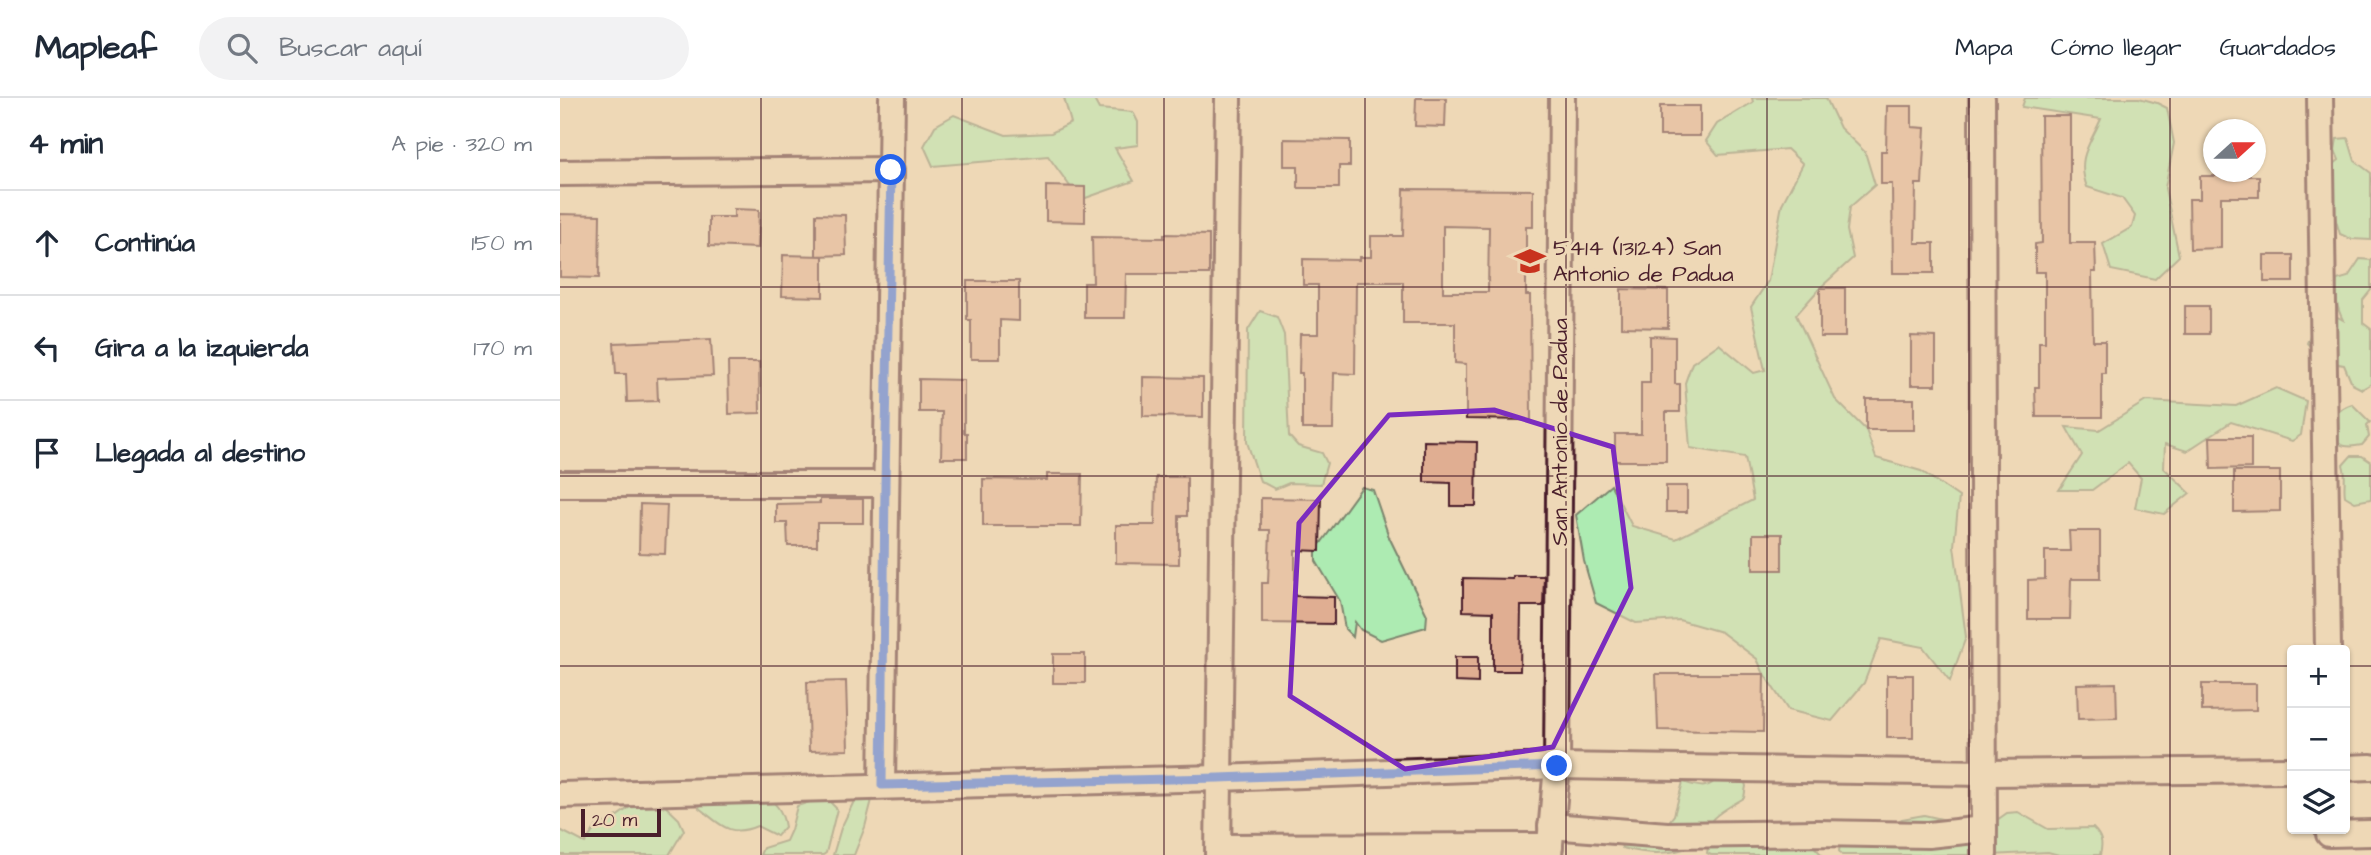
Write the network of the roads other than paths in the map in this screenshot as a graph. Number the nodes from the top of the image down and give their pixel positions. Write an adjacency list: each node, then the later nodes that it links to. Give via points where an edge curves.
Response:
1 (892, 98): 6 (street)
2 (1228, 98): 16 (street)
3 (1562, 98): 11 (street, San Antonio de Padua)
4 (1982, 98): 15 (street)
5 (2320, 98): 10 (street)
6 (891, 170): 7 (street); 9 (street)
7 (560, 173)
8 (560, 484): 9 (street)
9 (885, 484): 17 (street)
10 (2328, 645)
11 (1557, 766): 15 (street); 16 (street); 22 (street, San Antonio de Padua)
12 (2371, 767): 13 (street)
13 (2350, 768)
14 (2287, 770): 15 (street)
15 (1984, 773): 19 (street)
16 (1219, 778): 17 (street); 23 (street)
17 (882, 785): 18 (street)
18 (560, 795)
19 (1984, 829): 22 (street, via 1927,835 1667,835); 24 (street)
20 (2371, 833): 21 (street)
21 (2329, 839)
22 (1550, 843): 23 (street)
23 (1218, 851)
24 (1984, 855)

